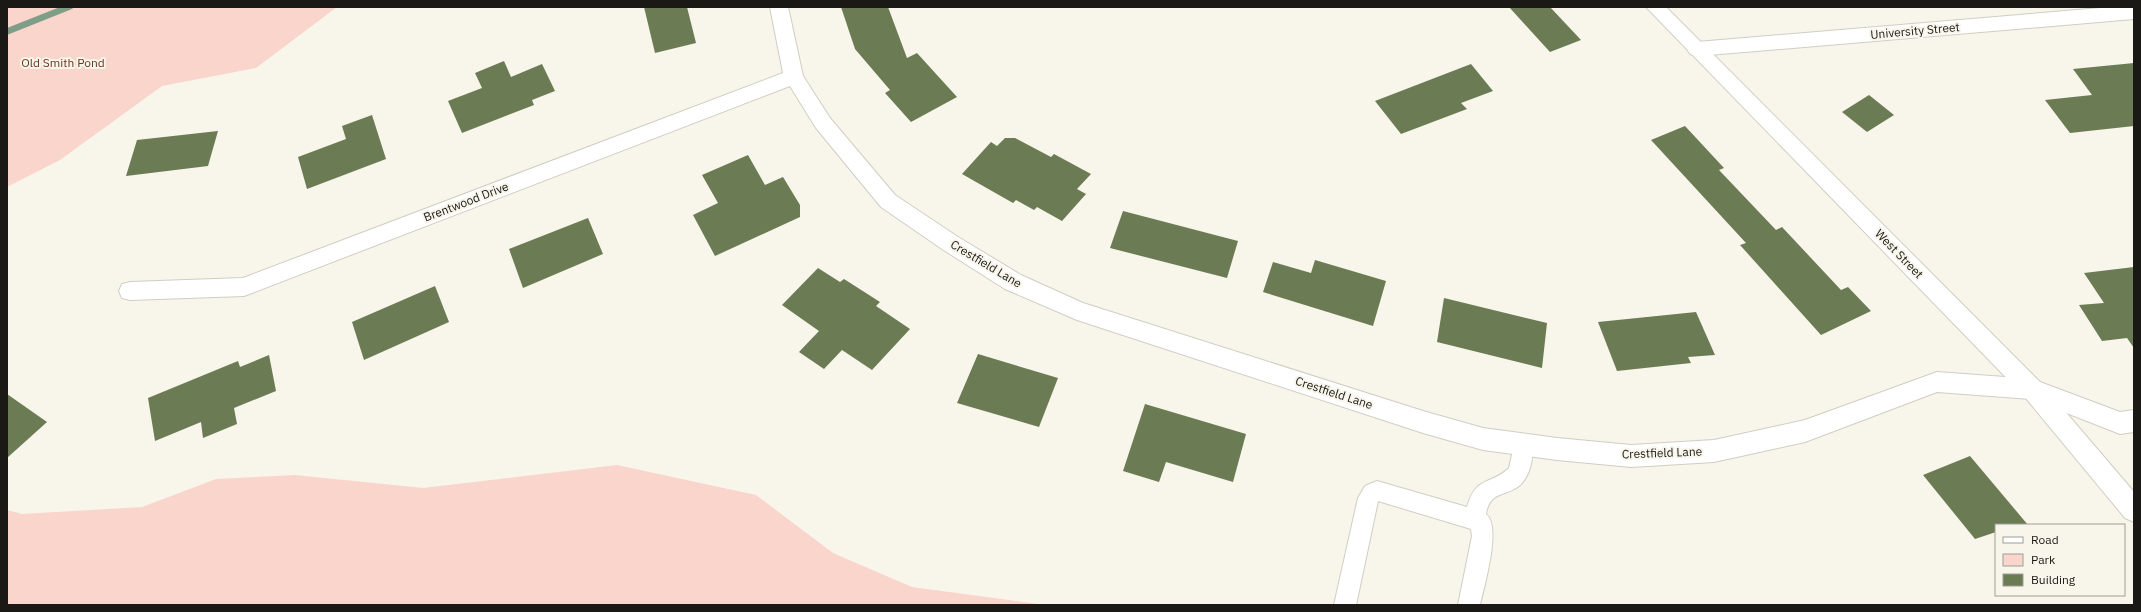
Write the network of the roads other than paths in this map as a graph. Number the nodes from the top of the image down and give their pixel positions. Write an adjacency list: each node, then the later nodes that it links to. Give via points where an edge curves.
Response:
1 (779, 7): 5 (street, Crestfield Lane)
2 (1655, 7): 4 (street, West Street)
3 (2134, 12): 4 (street, University Street)
4 (1697, 49): 7 (street, West Street)
5 (794, 77): 6 (street, Brentwood Drive, via 244,287); 9 (street, Crestfield Lane, via 823,123 888,201 950,244 1013,282 1077,310 1423,422 1483,439)
6 (130, 290)
7 (2032, 389): 8 (street, via 2120,423); 9 (street, Crestfield Lane, via 1937,382 1805,431 1714,451 1631,456); 10 (street, West Street)
8 (2134, 421)
9 (1523, 444): 11 (lane, via 1520,468 1516,475 1509,482 1486,490 1478,501)
10 (2134, 510)
11 (1474, 519): 12 (lane, via 1385,492 1372,493 1368,498); 13 (lane, via 1481,523 1483,536)
12 (1345, 605)
13 (1469, 605)

